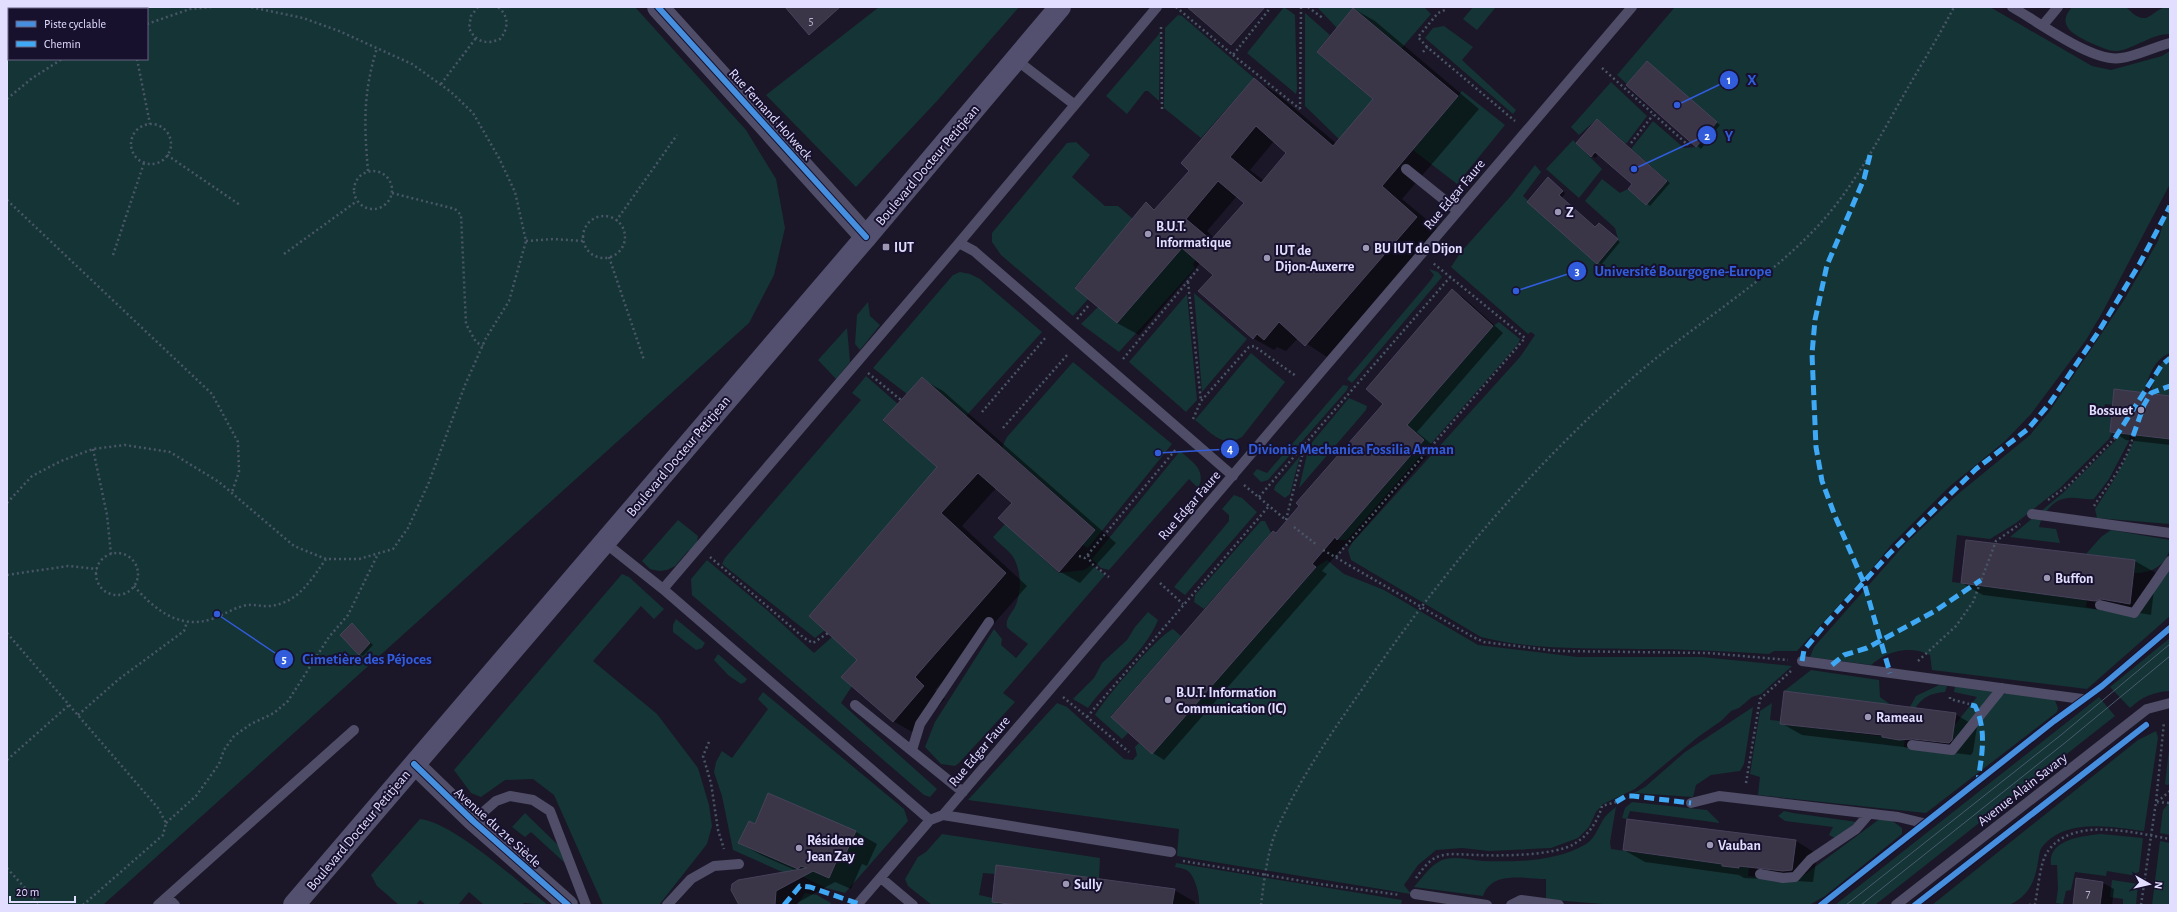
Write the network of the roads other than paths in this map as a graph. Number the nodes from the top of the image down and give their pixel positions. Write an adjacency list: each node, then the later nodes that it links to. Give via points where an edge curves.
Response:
1 (658, 7): 13 (street, Rue Fernand Holweck)
2 (1060, 7): 9 (main road, Boulevard Docteur Petitjean)
3 (1157, 7): 10 (lane)
4 (1632, 7): 12 (lane, Rue Edgar Faure)
5 (2012, 7): 7 (lane)
6 (2058, 7): 7 (lane)
7 (2043, 25): 8 (lane, via 2090,53 2106,58 2121,58)
8 (2170, 42)
9 (1016, 59): 10 (lane); 13 (main road, Boulevard Docteur Petitjean)
10 (1075, 105): 14 (lane)
11 (1406, 169): 12 (lane)
12 (1458, 211): 15 (lane, Rue Edgar Faure)
13 (866, 237): 18 (main road, Boulevard Docteur Petitjean)
14 (959, 243): 15 (lane, via 974,252); 20 (lane)
15 (1233, 476): 32 (lane, Rue Edgar Faure)
16 (2032, 514): 17 (lane)
17 (2170, 533)
18 (604, 542): 20 (lane); 31 (main road, Boulevard Docteur Petitjean)
19 (2170, 560): 21 (lane, via 2134,613)
20 (663, 589): 36 (lane)
21 (2100, 606)
22 (989, 622): 30 (lane, via 920,724)
23 (1802, 661): 24 (lane)
24 (2002, 688): 25 (lane); 29 (lane, via 1952,750)
25 (2082, 700)
26 (2170, 703): 56 (lane, Avenue Alain Savary, via 2157,705 2142,712)
27 (855, 705): 30 (lane)
28 (354, 730): 44 (lane)
29 (1912, 745)
30 (912, 750): 32 (lane)
31 (414, 764): 37 (street, Avenue du 21e Siècle); 47 (main road, Boulevard Docteur Petitjean)
32 (963, 792): 35 (lane, Rue Edgar Faure)
33 (1692, 803): 34 (lane, via 1719,796)
34 (1869, 814): 38 (lane); 41 (lane, via 1856,829 1810,860 1795,877 1783,878)
35 (943, 815): 36 (lane, Rue Edgar Faure); 39 (lane)
36 (930, 820): 42 (lane, Rue Edgar Faure)
37 (473, 821): 48 (street, Avenue du 21e Siècle); 49 (lane, via 496,801 510,796 533,800 550,811)
38 (1923, 823)
39 (1171, 852)
40 (734, 864): 50 (lane, via 714,866 691,879)
41 (1760, 874)
42 (881, 878): 51 (lane, Rue Edgar Faure); 52 (lane)
43 (1415, 894): 53 (lane)
44 (167, 897): 45 (lane); 46 (lane)
45 (158, 905)
46 (175, 905)
47 (294, 905)
48 (568, 905)
49 (586, 905)
50 (667, 905)
51 (857, 905)
52 (913, 905)
53 (1487, 905)
54 (1512, 905): 55 (lane, via 1521,900)
55 (1559, 905)
56 (1896, 905)

